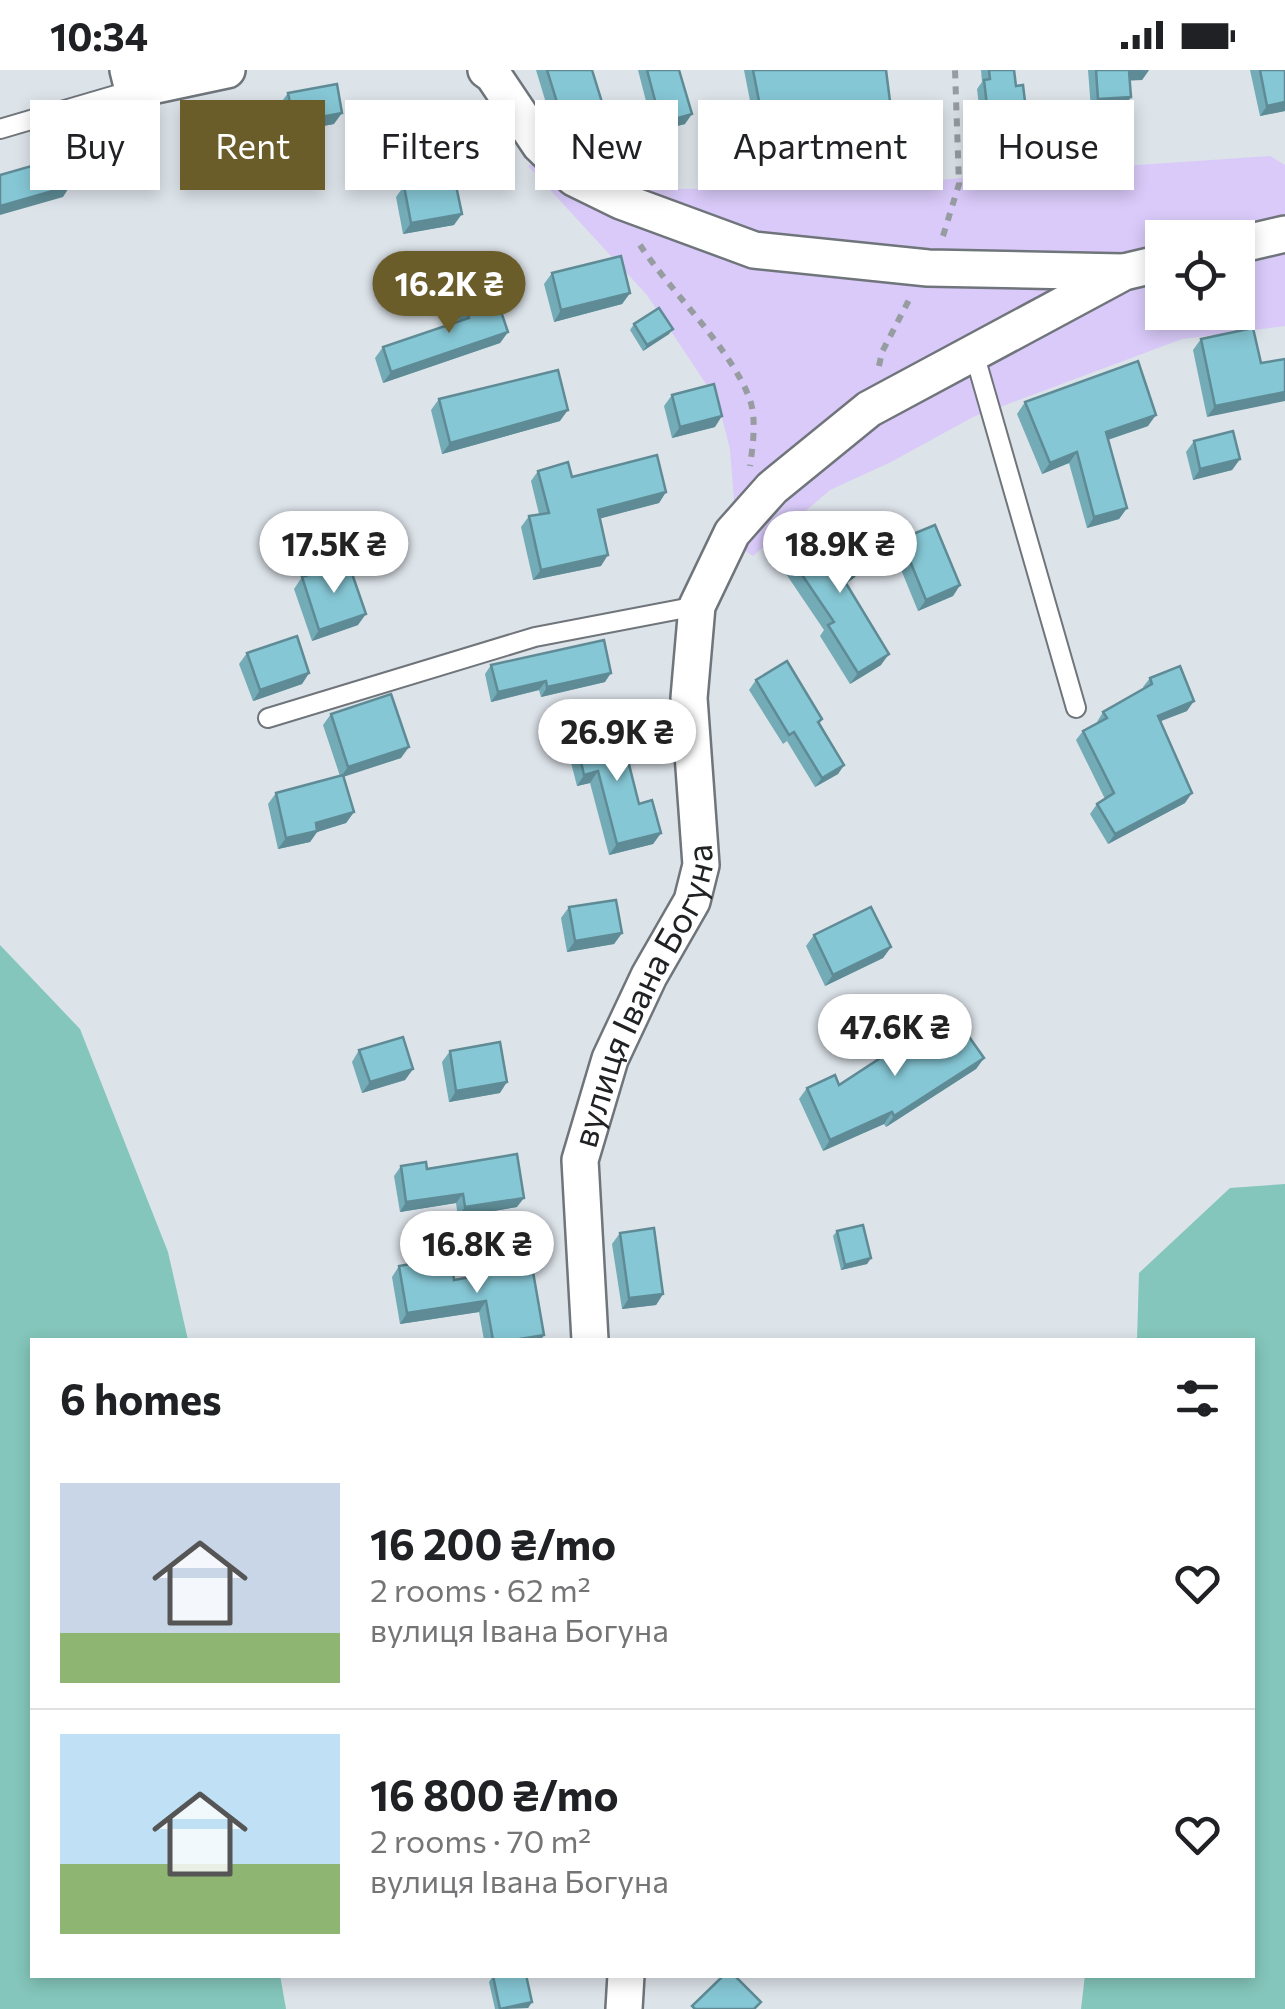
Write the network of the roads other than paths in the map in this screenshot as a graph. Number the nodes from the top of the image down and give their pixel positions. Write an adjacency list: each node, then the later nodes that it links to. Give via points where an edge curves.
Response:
1 (227, 70): 3 (street)
2 (486, 70): 8 (street, вулиця Івана Богуна, via 540,145 574,178 754,250 928,268)
3 (130, 80): 4 (lane)
4 (0, 130)
5 (1285, 234): 6 (street)
6 (1255, 241)
7 (1145, 267): 8 (street, вулиця Івана Богуна)
8 (1124, 272): 9 (street, вулиця Івана Богуна)
9 (974, 352): 10 (street, вулиця Івана Богуна, via 868,409 772,488 732,533); 11 (lane)
10 (696, 606): 12 (lane, via 535,637); 13 (street, вулиця Івана Богуна, via 689,698 701,865 692,901 610,1059 580,1160)
11 (1076, 708)
12 (268, 718)
13 (590, 1338)
14 (626, 1978): 15 (street)
15 (624, 2009)

